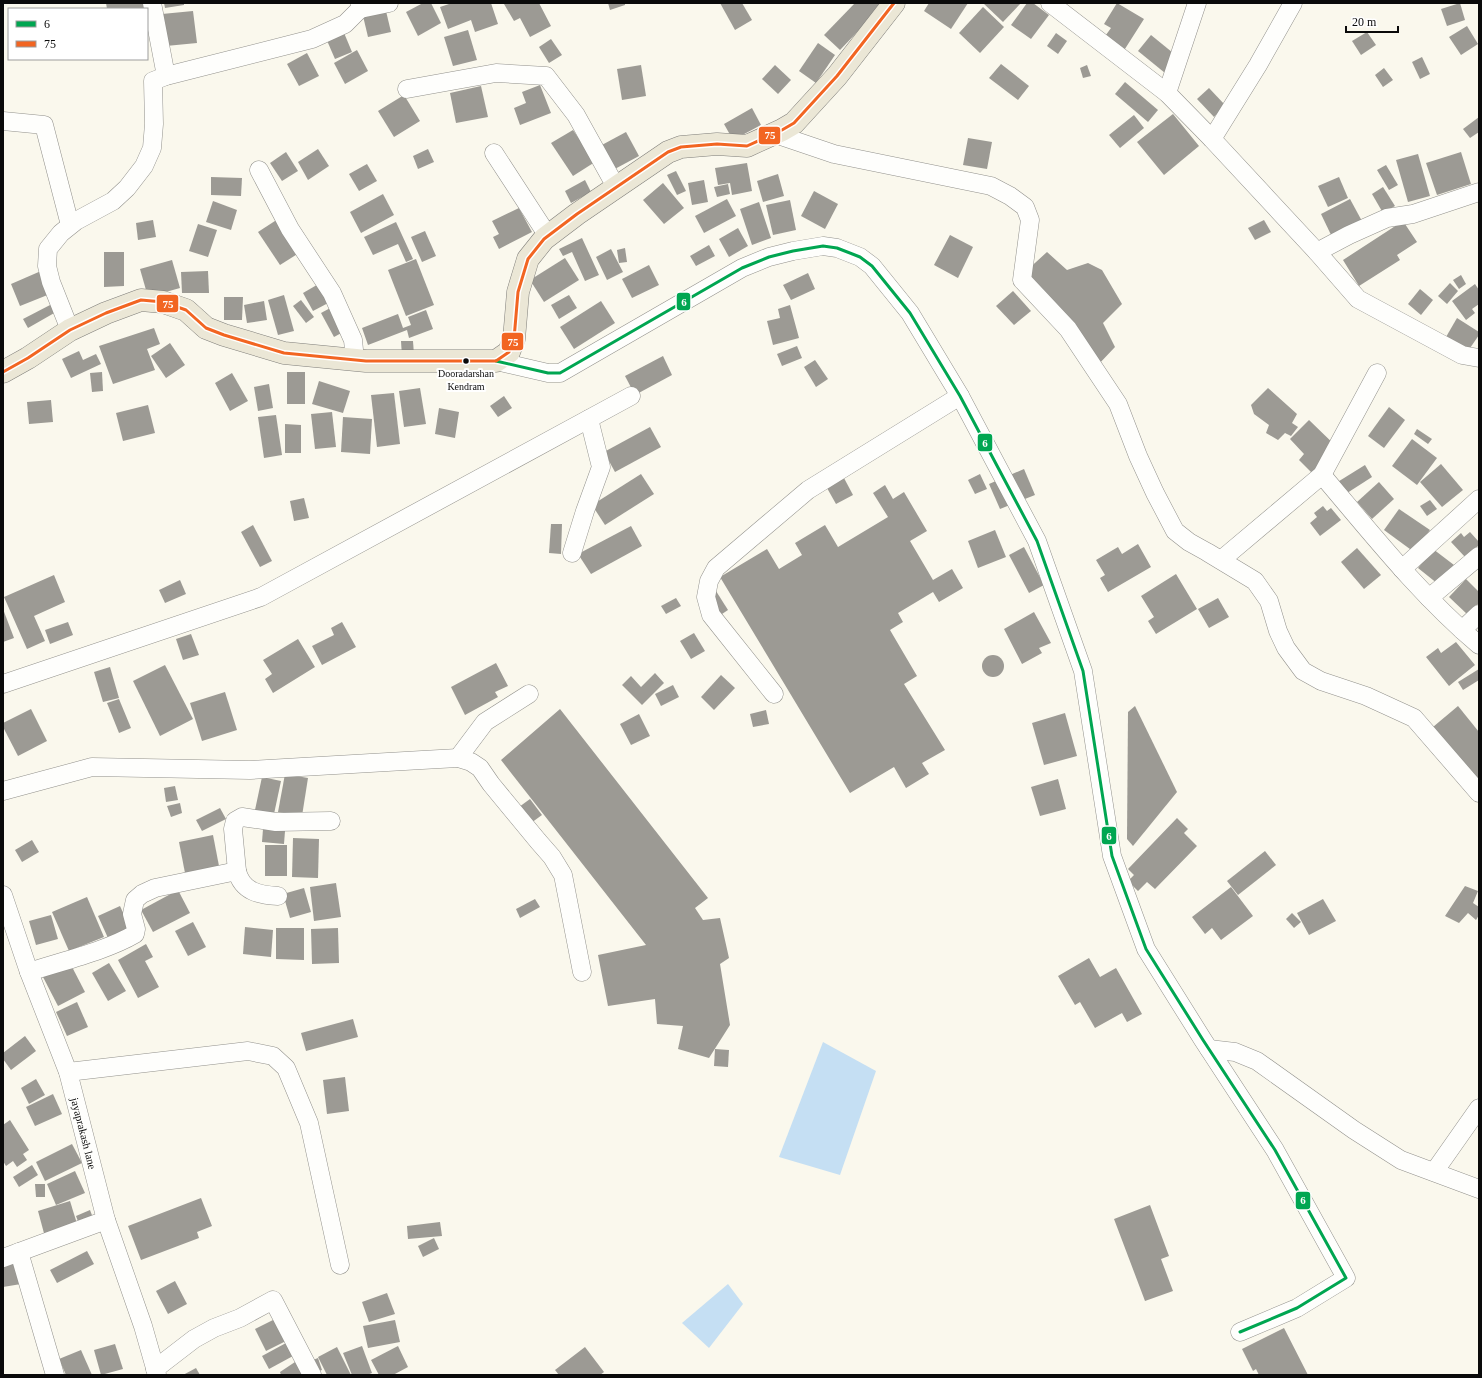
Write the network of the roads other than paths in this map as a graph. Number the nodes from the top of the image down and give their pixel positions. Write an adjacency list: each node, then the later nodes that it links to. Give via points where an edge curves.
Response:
1 (152, 3): 8 (street)
2 (389, 3): 7 (street)
3 (894, 3): 12 (main road, via 822,93 794,122)
4 (1050, 3): 10 (street)
5 (1197, 3): 10 (street)
6 (1293, 3): 13 (street)
7 (360, 6): 8 (street, via 345,24 312,39)
8 (166, 76): 18 (street, via 153,81 152,148 144,166 113,201)
9 (407, 89): 16 (street, via 496,73 546,76 576,115)
10 (1167, 93): 13 (street)
11 (3, 122): 18 (street, via 44,125)
12 (775, 134): 16 (main road, via 747,146 717,144 681,147 655,160); 34 (street, via 834,154 991,186 1025,207 1030,220 1022,280 1068,330 1118,404 1155,494 1175,531)
13 (1212, 139): 20 (street)
14 (494, 153): 19 (street)
15 (259, 170): 23 (street, via 290,229 332,293 354,340)
16 (616, 187): 19 (main road)
17 (1479, 192): 20 (street, via 1413,214 1386,218)
18 (70, 225): 21 (street, via 48,249 47,266)
19 (548, 236): 24 (main road, via 528,259 518,292 514,339 509,352)
20 (1317, 252): 22 (street, via 1358,299 1462,354)
21 (70, 330): 23 (main road, via 141,300 163,302 186,310 206,328 224,335 284,353); 25 (main road)
22 (1479, 358)
23 (355, 360): 24 (main road)
24 (496, 360): 28 (street, via 548,373 560,373 742,268 769,257 823,246 848,252 872,266 910,313)
25 (3, 372)
26 (1377, 373): 30 (street)
27 (631, 396): 29 (street)
28 (960, 396): 42 (street, via 808,490 716,568 709,581 706,597 711,615); 52 (street, via 1037,541 1083,671 1112,856 1146,949)
29 (588, 419): 32 (street, via 601,467); 40 (street, via 261,597)
30 (1322, 475): 34 (street); 35 (street)
31 (1479, 499): 35 (street)
32 (572, 554)
33 (1479, 556): 36 (street)
34 (1221, 560): 45 (street, via 1255,581 1270,601 1278,631 1286,648 1303,671 1321,681 1366,696 1414,718)
35 (1402, 569): 36 (street)
36 (1429, 598): 38 (street)
37 (1479, 614): 38 (street)
38 (1462, 630): 39 (street)
39 (1479, 645)
40 (3, 684)
41 (529, 694): 43 (street, via 484,722)
42 (774, 694)
43 (458, 758): 44 (street, via 250,770 92,768); 51 (street, via 480,768 552,857 562,875)
44 (3, 791)
45 (1479, 793)
46 (331, 821): 47 (street, via 276,822 242,817 235,821 233,829)
47 (237, 871): 49 (street, via 245,886 260,895); 50 (street, via 155,888 142,894 136,900 132,914 135,934)
48 (3, 895): 50 (street, jayaprakash lane)
49 (278, 896)
50 (29, 972): 53 (street, jayaprakash lane)
51 (582, 972)
52 (1209, 1049): 55 (street, via 1235,1052 1257,1061 1401,1160); 60 (street, via 1274,1150 1346,1278 1298,1308)
53 (68, 1072): 57 (street, jayaprakash lane); 59 (street, via 248,1051 273,1056 286,1068 309,1123)
54 (1479, 1108): 55 (street)
55 (1434, 1172): 56 (street)
56 (1479, 1189)
57 (106, 1220): 58 (street); 61 (street, jayaprakash lane, via 143,1326)
58 (11, 1255): 62 (street)
59 (340, 1265)
60 (1240, 1332)
61 (156, 1372): 63 (street, via 194,1339 272,1300)
62 (55, 1375)
63 (312, 1375)

